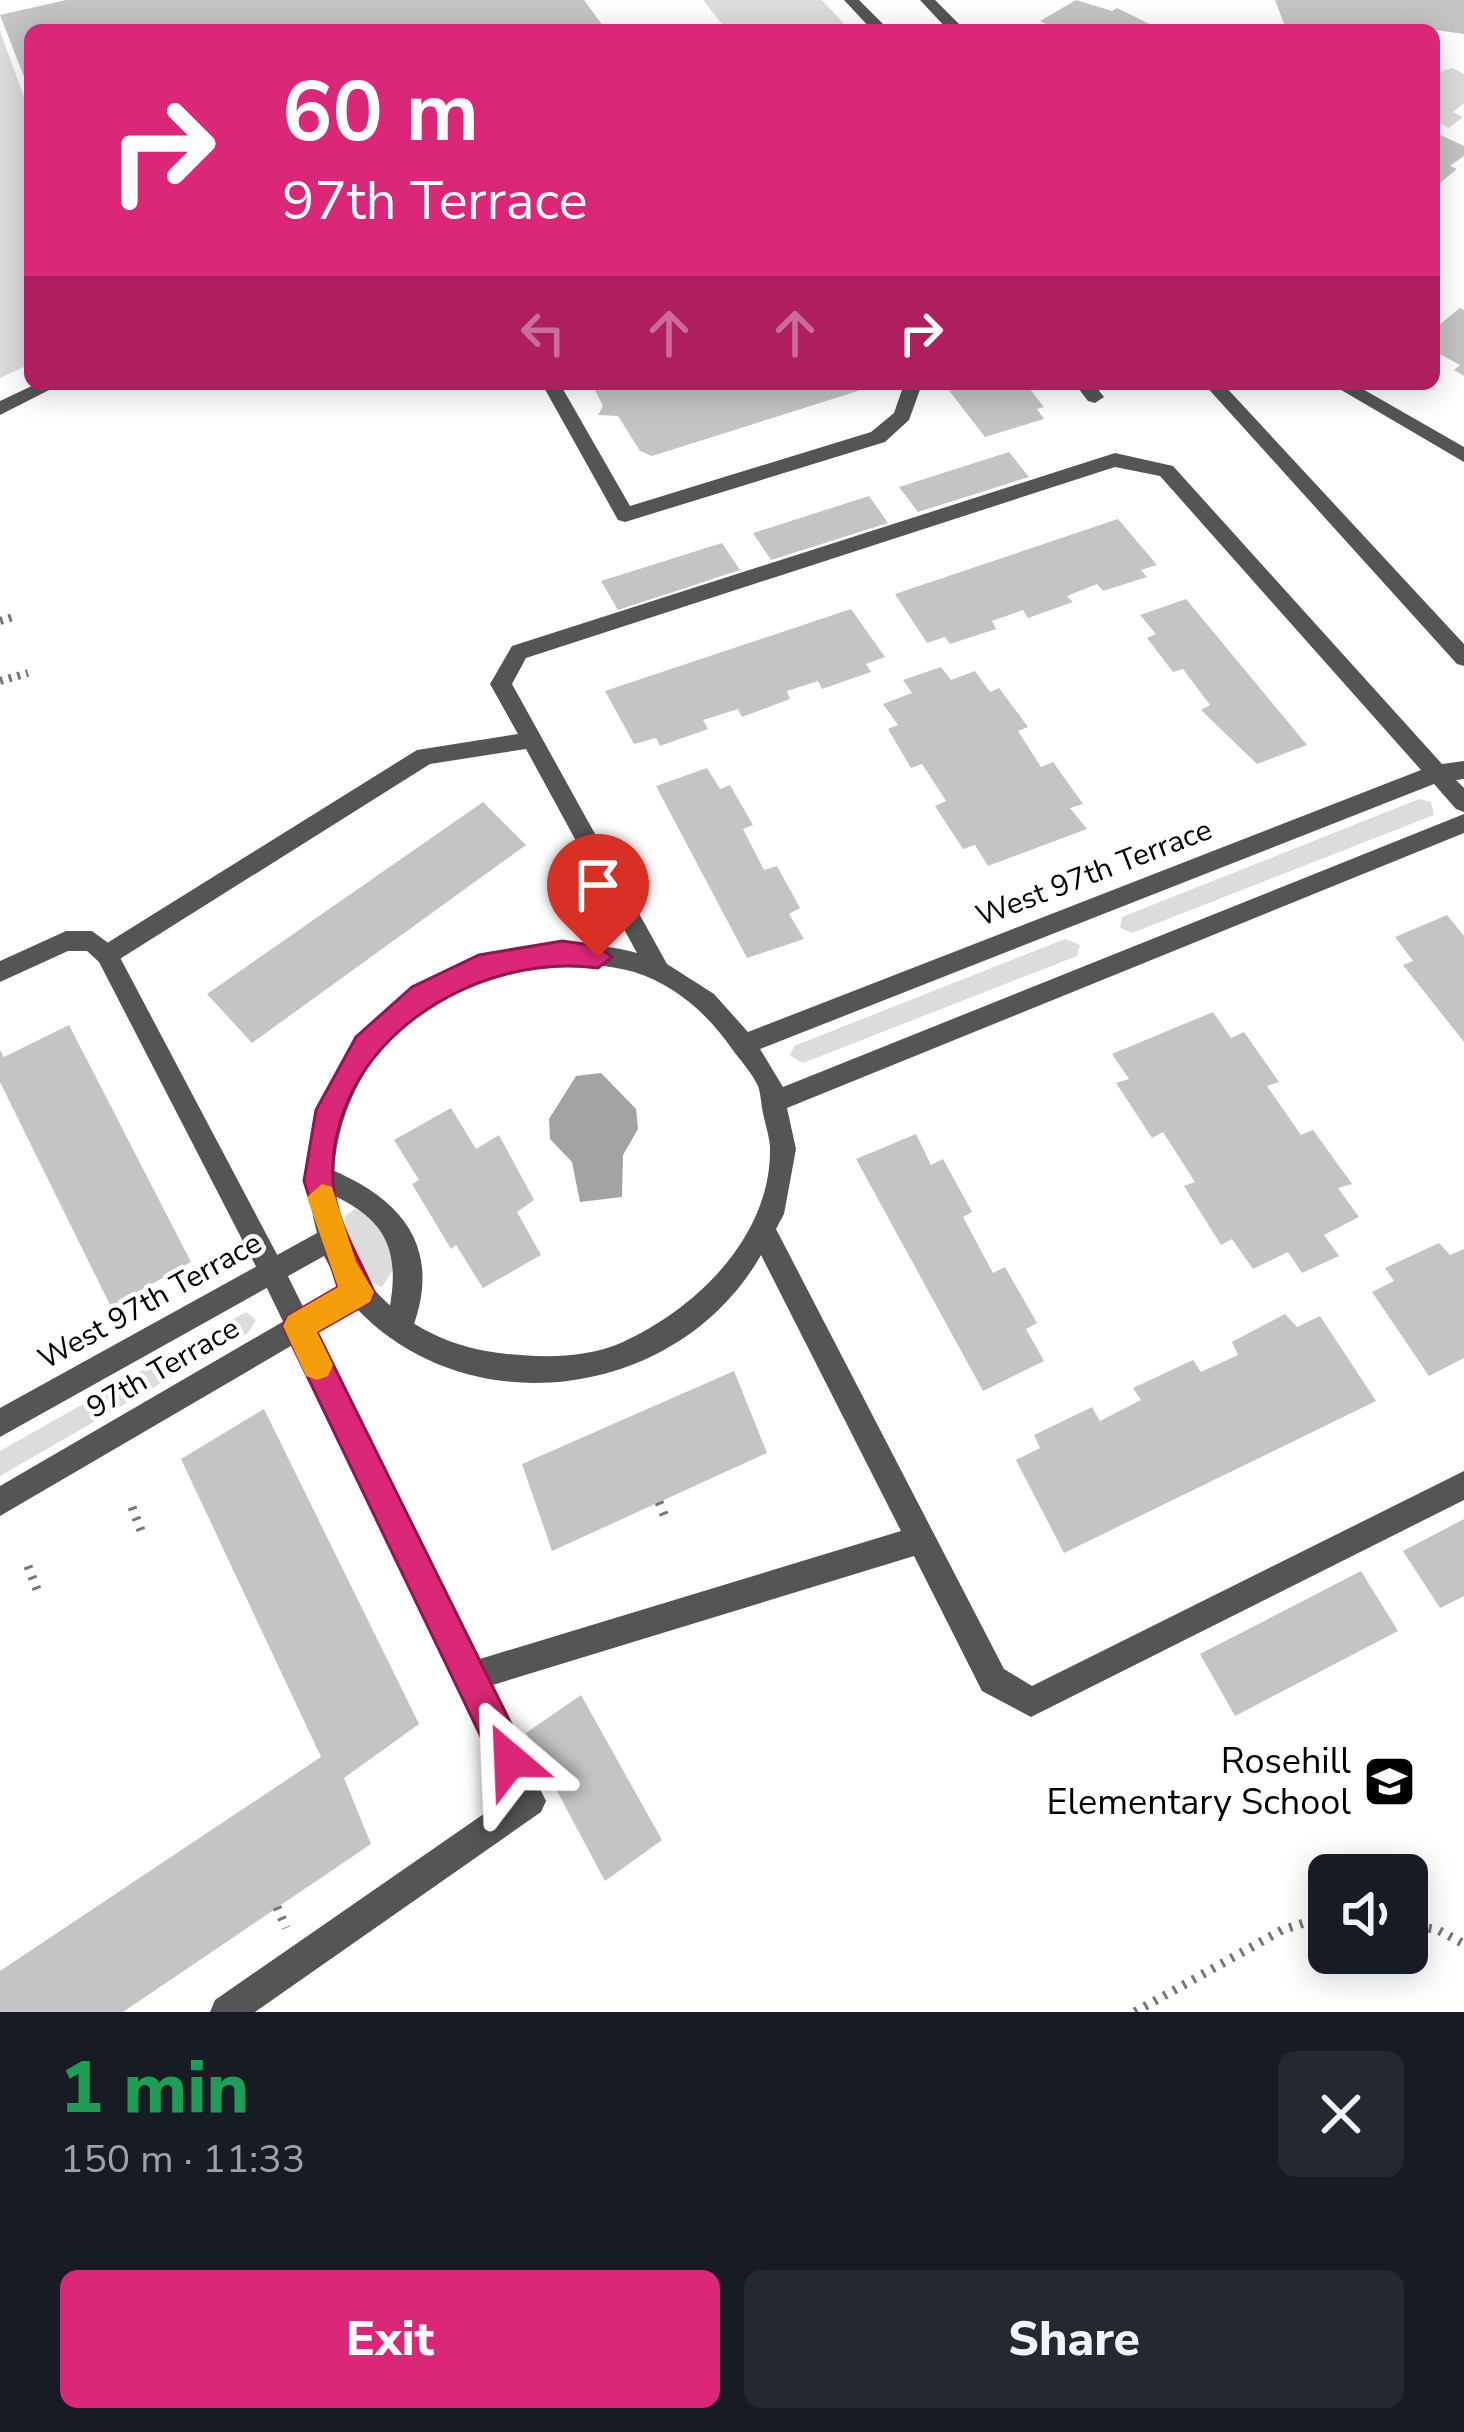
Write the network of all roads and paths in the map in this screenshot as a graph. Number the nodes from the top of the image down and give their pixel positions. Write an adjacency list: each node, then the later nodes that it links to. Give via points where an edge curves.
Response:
1 (851, 0): 3 (street)
2 (927, 0): 4 (street)
3 (875, 24)
4 (951, 24)
5 (40, 390): 10 (street)
6 (554, 390): 7 (street, via 625,514 878,437 902,416)
7 (911, 390)
8 (1218, 390): 14 (street)
9 (1350, 390): 11 (street)
10 (0, 409)
11 (1464, 455)
12 (13, 617): 13 (path)
13 (0, 621)
14 (1464, 658)
15 (28, 673): 16 (path)
16 (0, 681)
17 (532, 740): 19 (street, via 501,684 519,652 1114,460 1166,471); 22 (street, via 425,756); 24 (street)
18 (1464, 770): 19 (street, West 97th Terrace)
19 (1438, 772): 20 (street); 25 (street, West 97th Terrace)
20 (1464, 803)
21 (1464, 823): 26 (street)
22 (107, 955): 23 (street, via 92,941 66,941); 30 (street)
23 (0, 972)
24 (661, 975): 25 (street, via 699,993); 27 (street, via 634,962 562,952 489,963 422,995 366,1046 331,1110)
25 (748, 1042): 26 (street)
26 (776, 1101): 28 (street, via 782,1166)
27 (320, 1177): 29 (street); 33 (street, via 371,1199 400,1232 408,1267)
28 (764, 1233): 33 (street, via 724,1294 663,1342 589,1369 509,1373 435,1353); 41 (street)
29 (332, 1238): 30 (street, West 97th Terrace); 31 (street)
30 (272, 1271): 32 (street); 34 (street, West 97th Terrace)
31 (359, 1292): 32 (street, 97th Terrace); 33 (street)
32 (298, 1326): 36 (street, 97th Terrace); 44 (street)
33 (399, 1328)
34 (0, 1423)
35 (1464, 1485): 41 (street, via 1031,1702 994,1680)
36 (0, 1502)
37 (659, 1502): 39 (path)
38 (132, 1508): 40 (path)
39 (668, 1522)
40 (142, 1533)
41 (922, 1539): 44 (street)
42 (28, 1567): 43 (path)
43 (38, 1592)
44 (470, 1677): 48 (street, via 530,1801)
45 (1308, 1922): 49 (path)
46 (1428, 1928): 47 (path)
47 (1464, 1944)
48 (227, 2012)
49 (1135, 2012)

